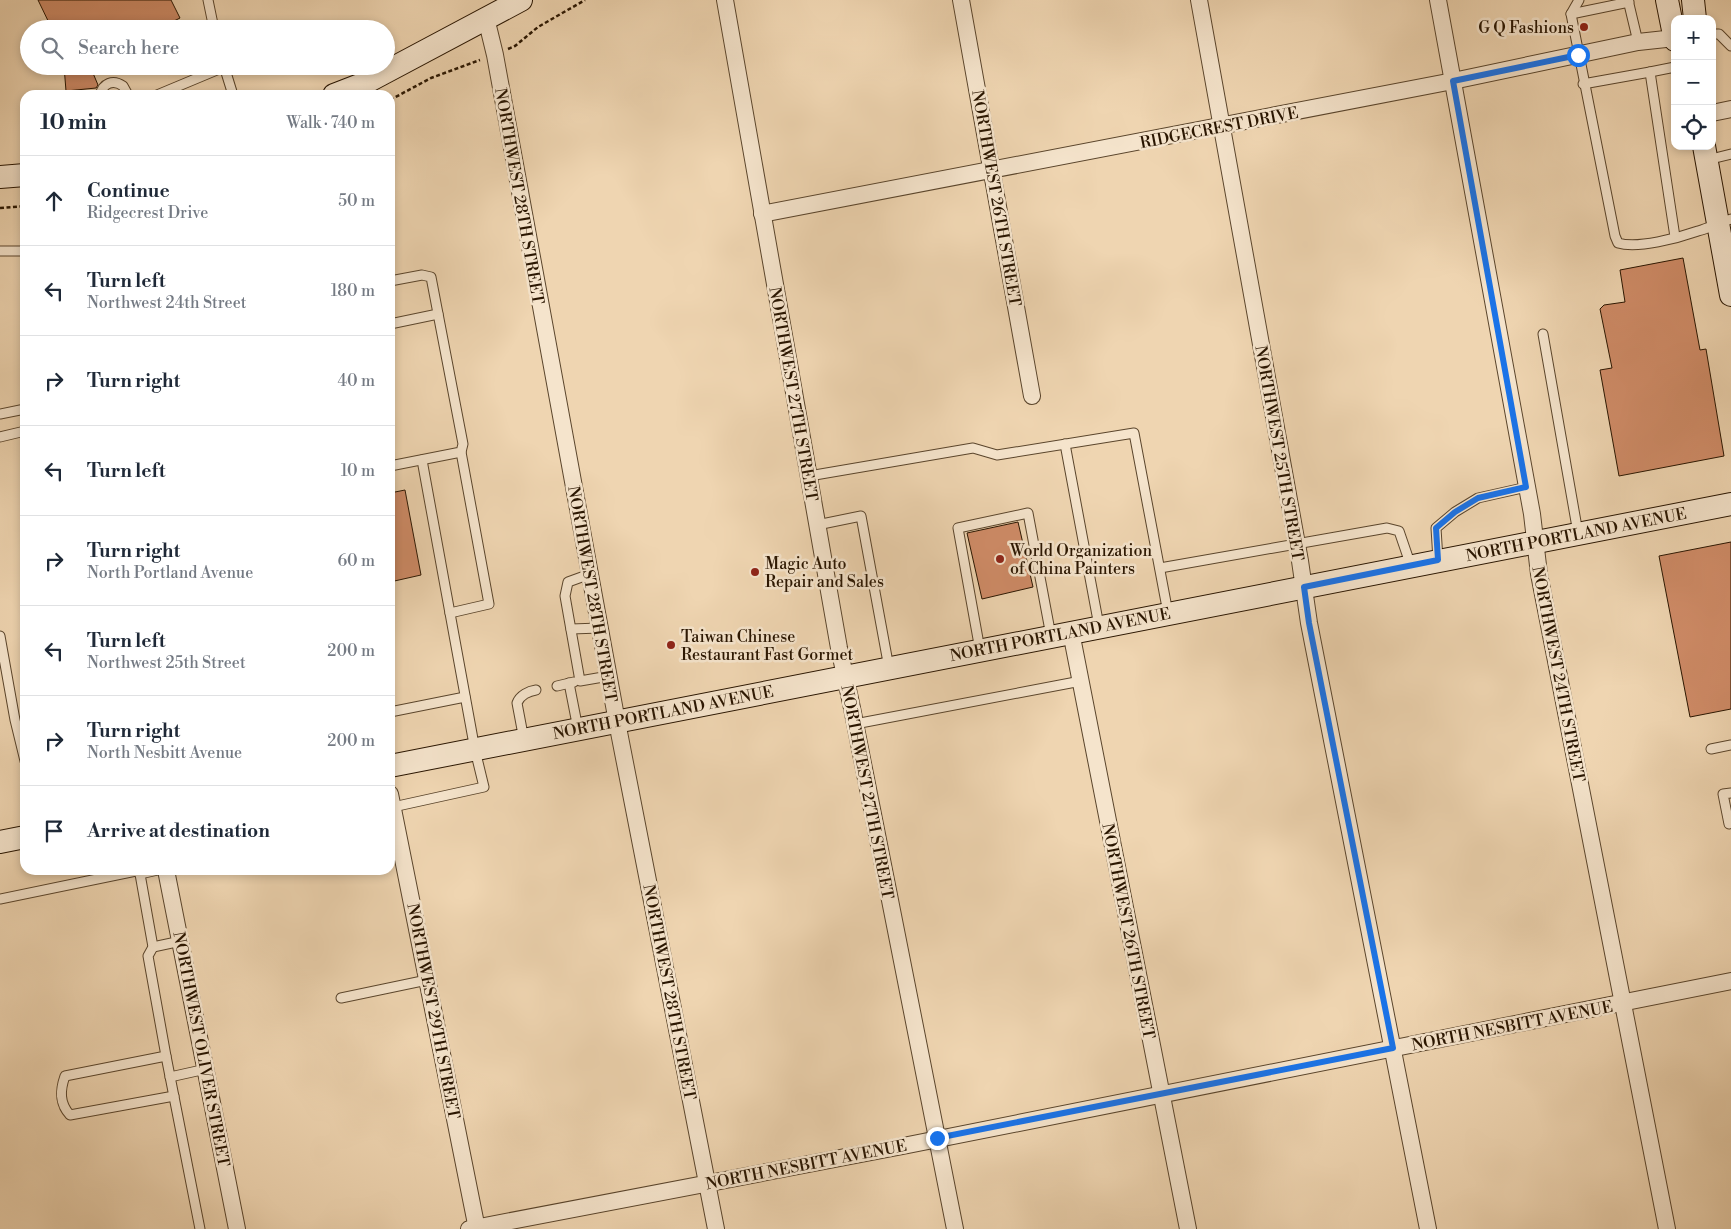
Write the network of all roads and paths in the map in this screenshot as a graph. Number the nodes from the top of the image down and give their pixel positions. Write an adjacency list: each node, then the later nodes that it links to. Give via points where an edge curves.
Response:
1 (208, 0): 16 (lane)
2 (521, 0): 15 (main road)
3 (585, 0): 12 (path)
4 (724, 0): 46 (street, NORTHWEST 27TH STREET)
5 (961, 0): 41 (street, NORTHWEST 26TH STREET)
6 (1199, 0): 38 (street, NORTHWEST 25TH STREET)
7 (1438, 0): 29 (street, NORTHWEST 24TH STREET)
8 (1579, 0): 13 (lane)
9 (1667, 0): 17 (main road)
10 (1693, 0): 14 (main road)
11 (1629, 1): 13 (lane); 20 (lane)
12 (564, 11)
13 (1571, 14): 22 (lane)
14 (1695, 15)
15 (486, 18): 23 (main road); 76 (street, NORTHWEST 28TH STREET)
16 (212, 20)
17 (1671, 22)
18 (1716, 34): 21 (lane)
19 (1671, 39): 20 (street, RIDGECREST DRIVE)
20 (1638, 42): 22 (street, RIDGECREST DRIVE)
21 (1731, 46)
22 (1578, 55): 29 (street, RIDGECREST DRIVE); 30 (lane)
23 (395, 67)
24 (1671, 68): 25 (lane)
25 (1650, 72): 30 (lane); 48 (lane)
26 (205, 75): 33 (lane)
27 (227, 75): 34 (lane)
28 (380, 75): 35 (main road)
29 (1453, 81): 38 (street, RIDGECREST DRIVE); 67 (street, NORTHWEST 24TH STREET)
30 (1583, 84): 48 (lane, via 1618,243 1638,245)
31 (103, 90): 32 (lane, via 114,82)
32 (125, 90)
33 (169, 90)
34 (231, 90)
35 (347, 90)
36 (1731, 109): 37 (street)
37 (1716, 112)
38 (1222, 126): 41 (street, RIDGECREST DRIVE); 72 (street, NORTHWEST 25TH STREET)
39 (1705, 153): 40 (lane); 47 (main road)
40 (1731, 154)
41 (992, 170): 46 (street, RIDGECREST DRIVE); 57 (street, NORTHWEST 26TH STREET)
42 (20, 175): 43 (main road)
43 (0, 177)
44 (20, 206): 45 (path)
45 (0, 208)
46 (762, 214): 66 (street, NORTHWEST 27TH STREET)
47 (1724, 221): 48 (lane); 51 (main road)
48 (1675, 237)
49 (0, 251): 50 (lane)
50 (20, 251)
51 (1728, 263): 53 (main road)
52 (395, 280): 54 (lane, via 422,275 431,277)
53 (1731, 290)
54 (438, 314): 55 (lane); 63 (lane, via 462,444)
55 (395, 323)
56 (1543, 334): 70 (lane)
57 (1032, 396)
58 (20, 410): 59 (lane)
59 (0, 414)
60 (20, 432): 61 (lane)
61 (0, 436)
62 (1065, 444): 66 (lane, via 997,455 973,448); 75 (lane, via 1134,432); 80 (lane)
63 (460, 452): 64 (lane); 78 (lane, via 489,604)
64 (422, 460): 65 (lane); 78 (lane)
65 (395, 465)
66 (809, 476): 69 (street, NORTHWEST 27TH STREET)
67 (1526, 487): 71 (street, NORTHWEST 24TH STREET); 73 (lane, via 1478,498 1455,512 1436,528)
68 (1731, 504): 70 (main road, NORTH PORTLAND AVENUE)
69 (817, 525): 86 (lane, via 861,516); 88 (street, NORTHWEST 27TH STREET)
70 (1578, 533): 71 (main road, NORTH PORTLAND AVENUE)
71 (1535, 541): 73 (main road, NORTH PORTLAND AVENUE); 120 (street, NORTHWEST 24TH STREET)
72 (1297, 545): 74 (lane, via 1387,528 1399,531); 75 (lane); 77 (street, NORTHWEST 25TH STREET)
73 (1438, 560): 74 (main road, NORTH PORTLAND AVENUE)
74 (1411, 566): 77 (main road, NORTH PORTLAND AVENUE)
75 (1160, 568): 79 (lane)
76 (590, 574): 81 (street, NORTHWEST 28TH STREET); 82 (lane, via 568,582 565,596)
77 (1304, 587): 79 (main road, NORTH PORTLAND AVENUE); 121 (street, NORTHWEST 25TH STREET)
78 (450, 613): 94 (lane)
79 (1168, 614): 80 (main road, NORTH PORTLAND AVENUE)
80 (1099, 627): 83 (main road, NORTH PORTLAND AVENUE)
81 (600, 628): 82 (lane); 87 (street, NORTHWEST 28TH STREET)
82 (571, 629): 89 (lane)
83 (1061, 634): 85 (main road, NORTH PORTLAND AVENUE); 85 (lane, via 1028,513 958,528); 90 (street, NORTHWEST 26TH STREET)
84 (0, 636): 99 (lane)
85 (980, 650): 86 (main road, NORTH PORTLAND AVENUE)
86 (889, 668): 88 (main road, NORTH PORTLAND AVENUE)
87 (609, 676): 89 (lane); 96 (street, NORTHWEST 28TH STREET)
88 (845, 676): 96 (main road, NORTH PORTLAND AVENUE); 97 (street, NORTHWEST 27TH STREET)
89 (580, 681): 91 (lane)
90 (1081, 681): 97 (lane); 125 (street, NORTHWEST 26TH STREET)
91 (569, 683): 92 (lane); 98 (lane)
92 (557, 686)
93 (536, 690): 100 (lane, via 529,691 517,703)
94 (465, 697): 95 (lane); 103 (lane)
95 (395, 711)
96 (617, 722): 98 (main road, NORTH PORTLAND AVENUE); 128 (street, NORTHWEST 28TH STREET)
97 (856, 724): 127 (street, NORTHWEST 27TH STREET)
98 (578, 729): 100 (main road, NORTH PORTLAND AVENUE)
99 (20, 740)
100 (524, 740): 103 (main road, NORTH PORTLAND AVENUE)
101 (1731, 745): 102 (lane)
102 (1711, 749)
103 (475, 750): 104 (main road, NORTH PORTLAND AVENUE); 106 (lane, via 484,787)
104 (395, 765)
105 (1731, 793): 108 (lane, via 1723,794)
106 (395, 800)
107 (395, 815): 117 (street, NORTHWEST 29TH STREET)
108 (1731, 824)
109 (20, 838): 110 (main road)
110 (0, 842)
111 (110, 875): 114 (lane)
112 (140, 875): 116 (lane)
113 (167, 875): 115 (street, NORTHWEST OLIVER STREET)
114 (0, 899)
115 (181, 941): 116 (lane); 123 (street, NORTHWEST OLIVER STREET)
116 (153, 947): 122 (lane, via 148,956)
117 (427, 980): 119 (lane); 129 (street, NORTHWEST 29TH STREET)
118 (1731, 981): 120 (street, NORTH NESBITT AVENUE)
119 (341, 998)
120 (1623, 1003): 121 (street, NORTH NESBITT AVENUE); 136 (street, NORTHWEST 24TH STREET)
121 (1393, 1048): 125 (street, NORTH NESBITT AVENUE); 135 (street, NORTHWEST 25TH STREET)
122 (166, 1056): 124 (lane); 126 (lane, via 65,1076 60,1090 64,1109 70,1115)
123 (206, 1069): 124 (lane); 131 (street, NORTHWEST OLIVER STREET)
124 (170, 1077): 126 (lane)
125 (1161, 1094): 127 (street, NORTH NESBITT AVENUE); 134 (street, NORTHWEST 26TH STREET)
126 (174, 1096): 130 (lane)
127 (937, 1138): 128 (street, NORTH NESBITT AVENUE); 133 (street, NORTHWEST 27TH STREET)
128 (707, 1183): 129 (street, NORTH NESBITT AVENUE); 132 (street, NORTHWEST 28TH STREET)
129 (474, 1228)
130 (200, 1229)
131 (237, 1229)
132 (716, 1229)
133 (955, 1229)
134 (1188, 1229)
135 (1428, 1229)
136 (1667, 1229)

